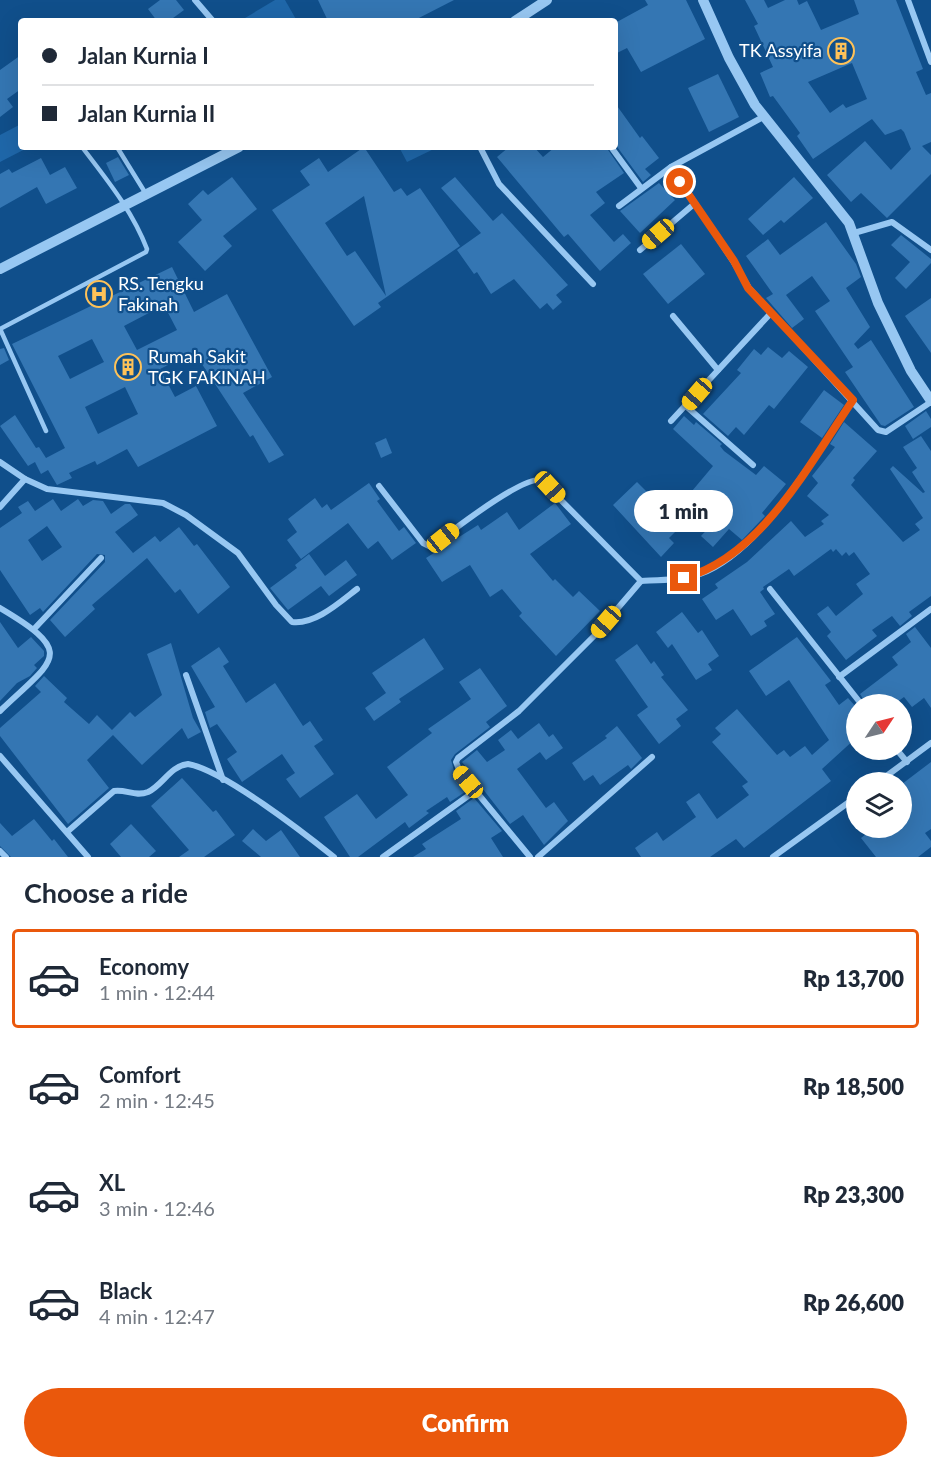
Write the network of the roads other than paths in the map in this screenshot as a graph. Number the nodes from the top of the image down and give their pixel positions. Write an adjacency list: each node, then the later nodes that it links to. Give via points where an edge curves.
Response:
1 (195, 0): 5 (street)
2 (547, 0): 6 (street)
3 (703, 0): 8 (street, via 729,58)
4 (908, 0): 7 (street)
5 (210, 18)
6 (520, 18)
7 (931, 62)
8 (765, 116): 14 (street); 20 (street)
9 (84, 150): 18 (lane)
10 (119, 150): 16 (lane)
11 (233, 150): 16 (street)
12 (482, 150): 24 (street, via 499,184)
13 (613, 150): 15 (street)
14 (670, 167): 15 (street); 17 (street)
15 (641, 188): 19 (street)
16 (146, 194): 18 (street)
17 (694, 204): 21 (street); 25 (street, via 748,288)
18 (126, 205): 23 (street); 27 (lane, via 146,252)
19 (620, 206)
20 (854, 233): 22 (street, via 892,222); 30 (street, via 878,303)
21 (640, 250)
22 (931, 250)
23 (0, 269)
24 (593, 284)
25 (770, 314): 28 (street); 29 (street)
26 (673, 316): 28 (street)
27 (0, 330): 33 (lane)
28 (718, 370): 31 (street)
29 (853, 400): 30 (street, via 878,430 886,432); 40 (street, via 764,528 741,548 700,574)
30 (931, 401)
31 (687, 407): 32 (street); 35 (street)
32 (671, 421)
33 (46, 430)
34 (0, 462): 36 (street)
35 (753, 465)
36 (25, 479): 38 (street); 41 (street, via 47,489 163,503 186,515 238,553 292,622 313,618)
37 (379, 486): 40 (street, via 423,543 431,547 526,482 541,480)
38 (0, 507)
39 (101, 558): 45 (street)
40 (641, 581): 56 (street, via 558,674 519,711 458,758 460,772)
41 (357, 589)
42 (770, 589): 47 (street)
43 (0, 608): 45 (street)
44 (931, 609): 47 (street)
45 (34, 628): 49 (street, via 49,644 48,664)
46 (186, 675): 55 (street)
47 (839, 677): 48 (street)
48 (852, 694)
49 (0, 711)
50 (931, 743): 53 (street)
51 (0, 756): 58 (street)
52 (652, 757): 65 (street)
53 (907, 762): 54 (street)
54 (893, 772)
55 (223, 780): 58 (street, via 196,765 180,765 149,791 114,791); 62 (street, via 281,816)
56 (476, 791): 63 (street); 64 (street)
57 (846, 804): 66 (street)
58 (67, 832): 61 (street)
59 (0, 851): 60 (street)
60 (6, 857)
61 (88, 857)
62 (334, 857)
63 (383, 857)
64 (530, 857)
65 (538, 857)
66 (773, 857)

